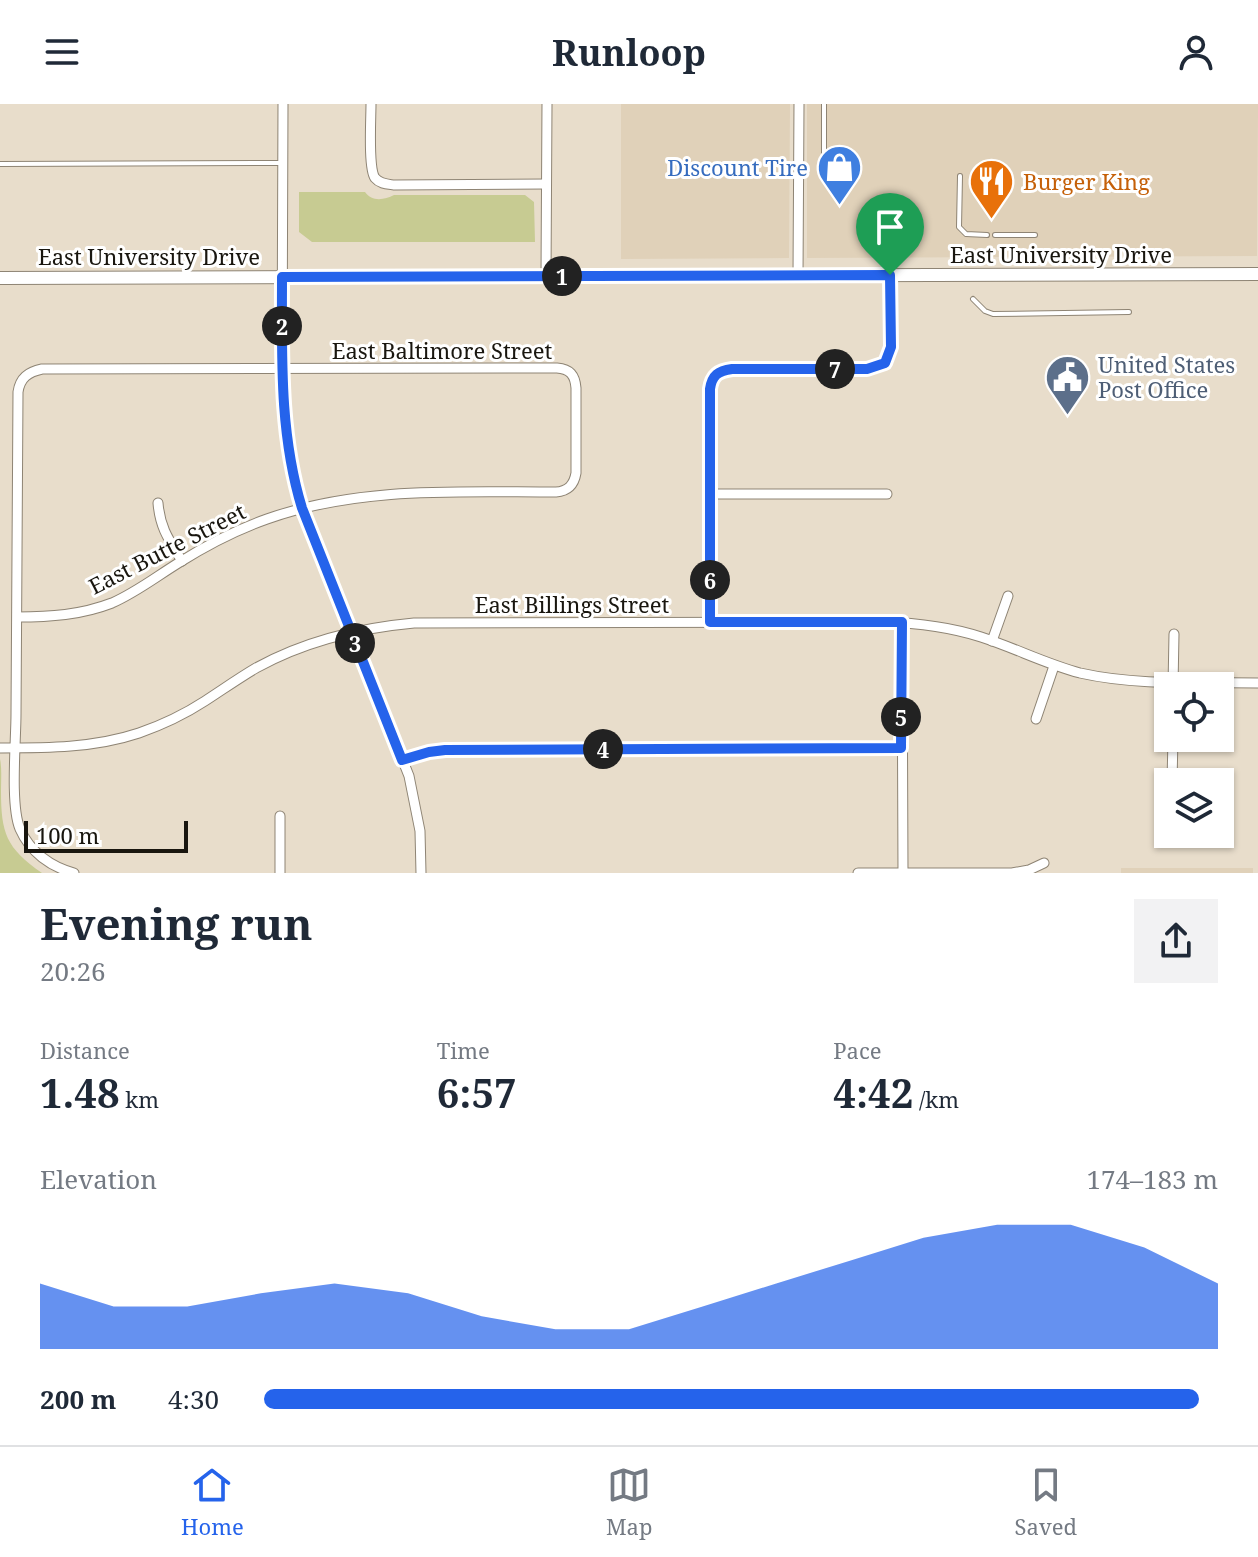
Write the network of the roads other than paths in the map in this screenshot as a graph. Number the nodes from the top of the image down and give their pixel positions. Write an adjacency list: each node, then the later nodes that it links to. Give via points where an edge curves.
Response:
1 (283, 104): 6 (street)
2 (371, 104): 10 (street, via 371,164 377,181)
3 (547, 104): 10 (street)
4 (799, 104): 17 (street)
5 (824, 104): 8 (lane)
6 (283, 163): 7 (lane); 18 (street)
7 (0, 164)
8 (824, 175)
9 (960, 176): 11 (lane, via 959,227 966,234)
10 (546, 184): 16 (street)
11 (987, 235)
12 (995, 235): 13 (lane)
13 (1035, 235)
14 (1258, 274): 15 (main road, East University Drive)
15 (890, 275): 17 (main road, East University Drive); 24 (street, via 891,347 885,363 867,369 732,369 712,378)
16 (546, 276): 17 (main road, East University Drive); 18 (main road, East University Drive)
17 (798, 276)
18 (282, 277): 19 (main road, East University Drive); 22 (street)
19 (0, 278)
20 (973, 299): 21 (lane, via 993,314)
21 (1129, 312)
22 (282, 369): 23 (street, East Baltimore Street, via 567,370 576,388 576,473); 27 (street, via 287,440); 30 (street, East Baltimore Street, via 42,369 25,376 18,392)
23 (571, 487): 27 (street, East Butte Street, via 556,492 387,494)
24 (710, 494): 25 (street); 31 (street)
25 (887, 494)
26 (158, 503): 28 (street, via 164,532)
27 (302, 508): 28 (street, East Butte Street, via 236,531); 33 (street)
28 (182, 561): 30 (street, East Butte Street, via 97,608 62,616)
29 (1008, 596): 35 (street)
30 (17, 617): 43 (street)
31 (710, 622): 32 (street, East Billings Street); 33 (street, East Billings Street, via 414,623)
32 (902, 622): 35 (street, East Billings Street); 44 (street)
33 (351, 632): 43 (street, East Billings Street, via 286,653 174,719 139,733 79,746); 45 (street)
34 (1174, 634): 37 (street)
35 (992, 641): 36 (street, East Billings Street)
36 (1054, 666): 38 (street, East Billings Street); 41 (street)
37 (1173, 672)
38 (1154, 682)
39 (1234, 683): 40 (street, East Billings Street)
40 (1258, 683)
41 (1036, 719)
42 (0, 748): 43 (street, East Billings Street)
43 (15, 748): 48 (street, via 17,820 25,838 55,867)
44 (901, 748): 45 (street, via 445,750); 52 (street)
45 (402, 760): 50 (street, via 419,818)
46 (280, 816): 49 (street)
47 (1044, 863): 52 (street, via 1012,873)
48 (74, 873)
49 (280, 873)
50 (421, 873)
51 (858, 873): 52 (street)
52 (903, 873)

